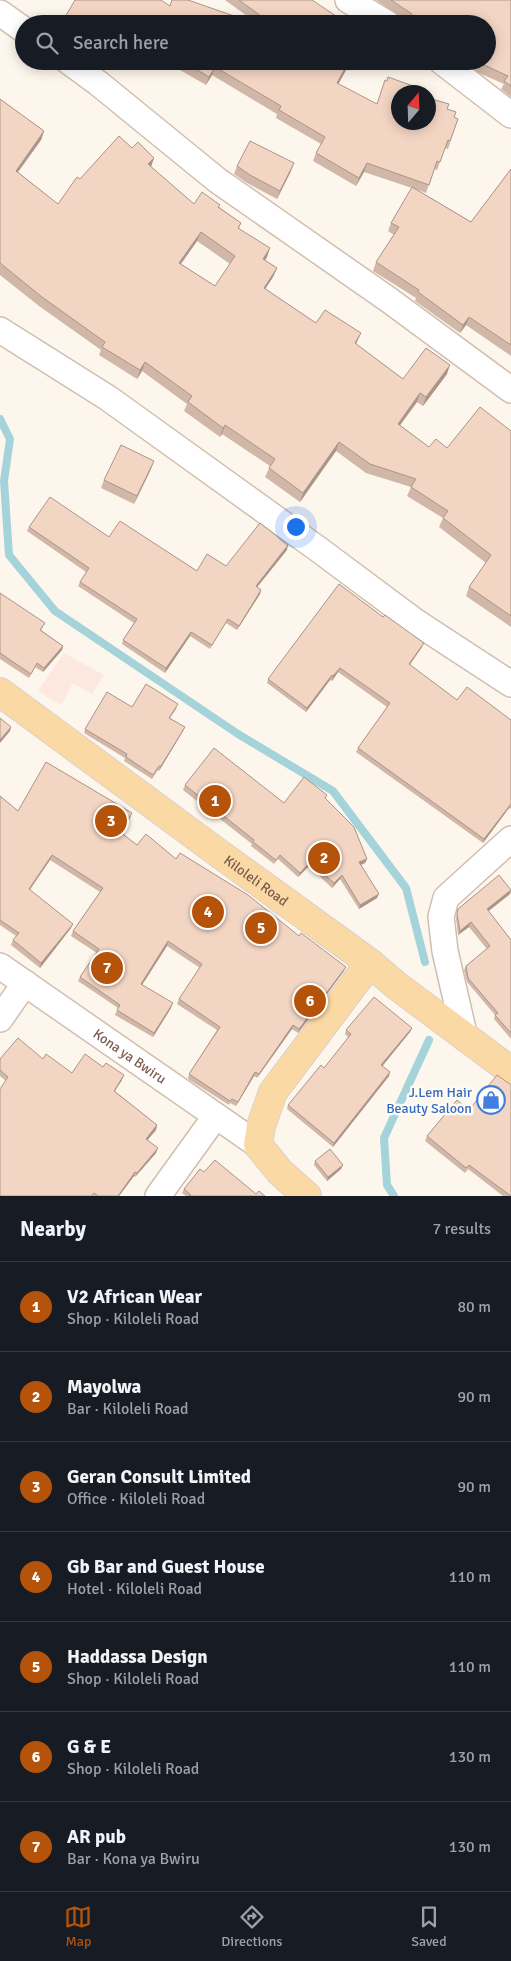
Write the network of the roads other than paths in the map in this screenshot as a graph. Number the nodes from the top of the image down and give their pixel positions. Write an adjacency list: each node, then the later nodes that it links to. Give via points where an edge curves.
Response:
1 (348, 0): 3 (street)
2 (0, 13): 4 (street)
3 (373, 15)
4 (15, 24)
5 (80, 70): 9 (street, via 217,180)
6 (453, 70): 7 (street)
7 (511, 115)
8 (0, 330): 10 (street, via 108,398 416,622)
9 (511, 390)
10 (511, 684)
11 (0, 692): 13 (main road, Kiloleli Road)
12 (511, 839): 17 (street, via 446,898 441,916 445,951)
13 (370, 963): 17 (main road, Kiloleli Road); 20 (main road, via 273,1092)
14 (0, 966): 15 (street, Kona ya Bwiru)
15 (25, 983): 16 (street); 19 (street, Kona ya Bwiru)
16 (0, 1019)
17 (465, 1038): 18 (main road, Kiloleli Road)
18 (511, 1071)
19 (215, 1117): 20 (street, Kona ya Bwiru); 21 (street)
20 (258, 1145): 22 (main road, via 280,1172)
21 (158, 1196)
22 (307, 1196)

